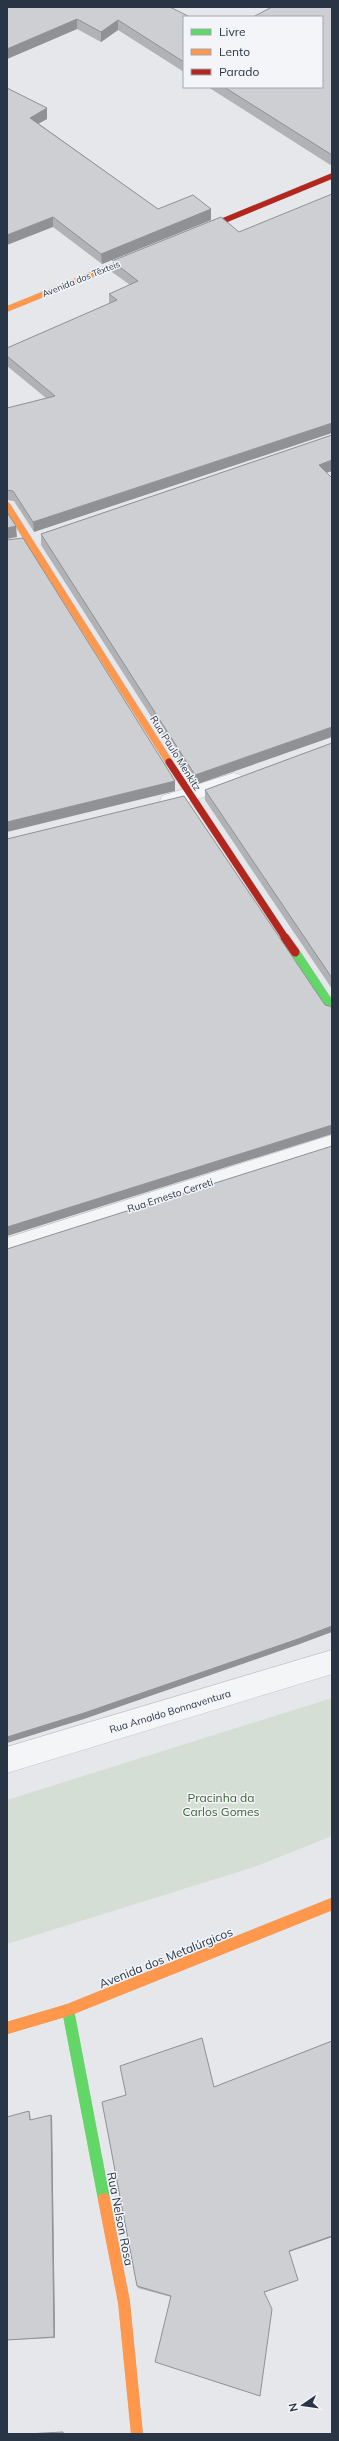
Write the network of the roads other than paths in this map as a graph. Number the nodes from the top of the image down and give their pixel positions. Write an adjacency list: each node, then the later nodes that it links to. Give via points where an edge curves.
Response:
1 (332, 176): 2 (street)
2 (188, 235)
3 (151, 250): 4 (street, Avenida dos Têxteis)
4 (7, 309)
5 (7, 506): 7 (street, Rua Paulo Menkitz)
6 (250, 774): 7 (street)
7 (190, 796): 8 (street); 9 (street, Rua Paulo Menkitz)
8 (152, 806)
9 (332, 1008)
10 (332, 1144): 11 (street, Rua Ernesto Cerreti)
11 (7, 1247)
12 (332, 1662): 13 (street, Rua Arnaldo Bonnaventura)
13 (7, 1760)
14 (332, 1904): 15 (street, Avenida dos Metalúrgicos)
15 (68, 2010): 16 (street, Avenida dos Metalúrgicos); 17 (street, Rua Nelson Rosa, via 124,2302)
16 (7, 2028)
17 (137, 2434)

